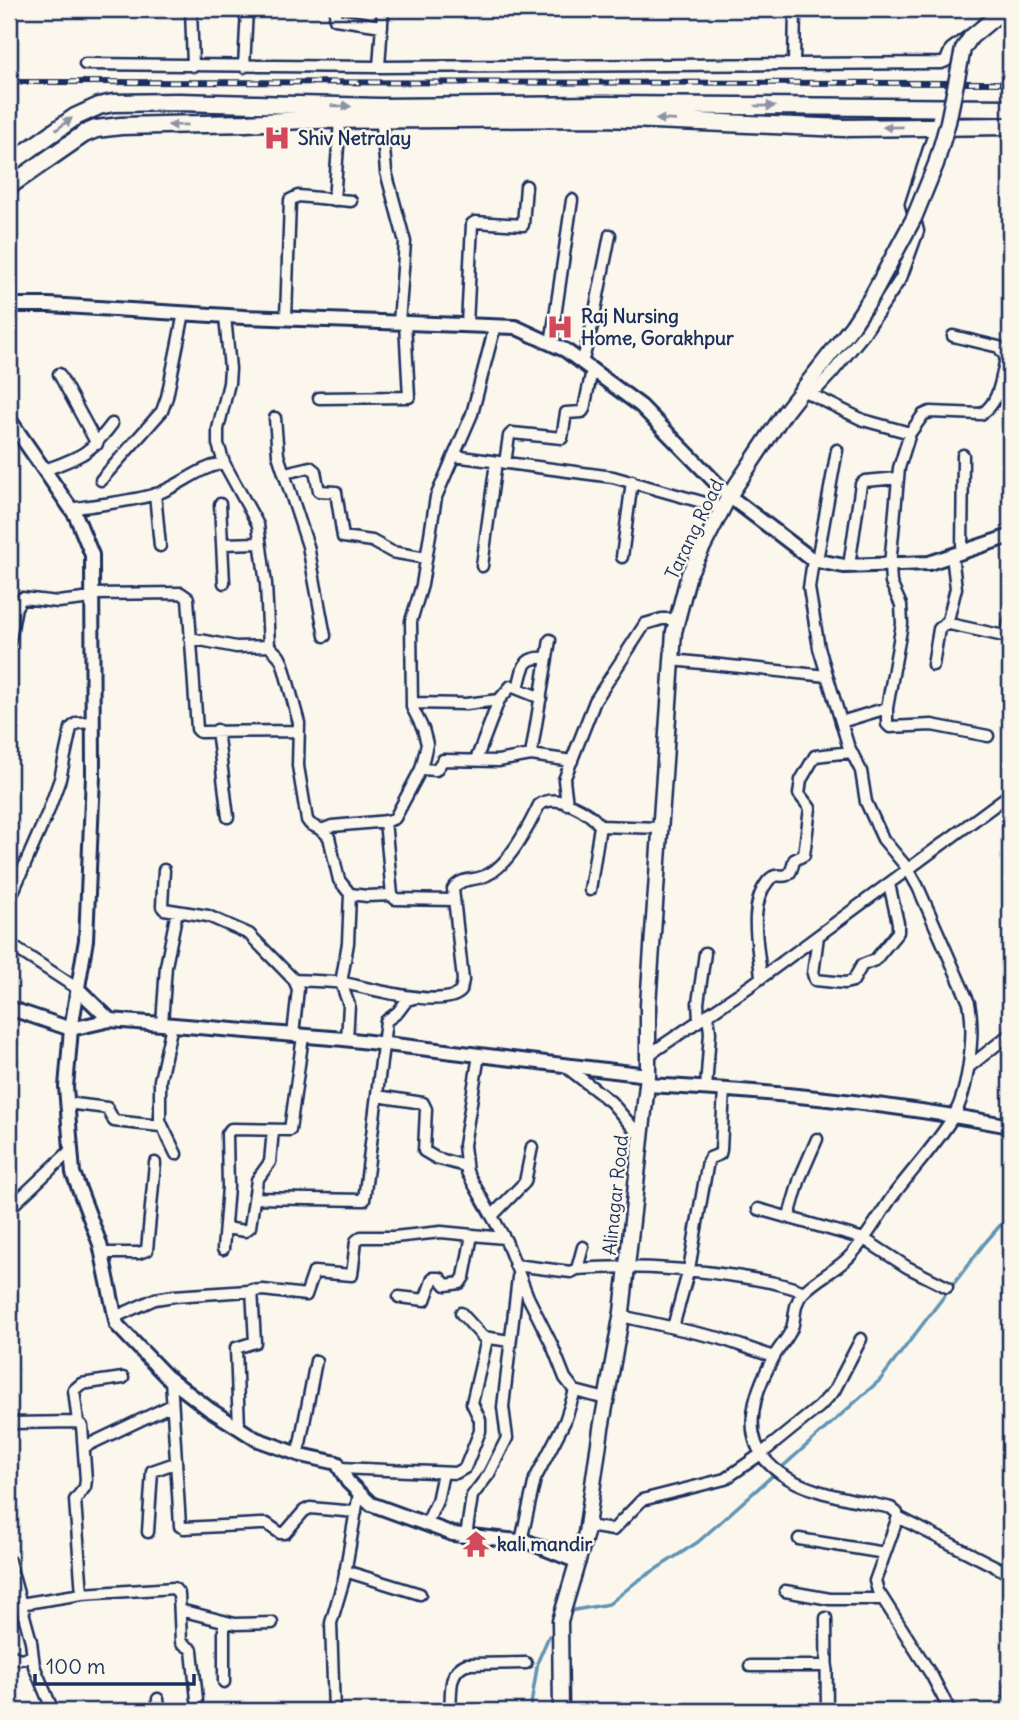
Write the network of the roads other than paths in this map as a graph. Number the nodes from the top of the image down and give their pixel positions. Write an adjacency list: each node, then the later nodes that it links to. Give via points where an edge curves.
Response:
1 (191, 9): 11 (street)
2 (247, 9): 12 (street)
3 (336, 9): 8 (street, via 335,19)
4 (383, 9): 8 (street)
5 (795, 9): 10 (street)
6 (996, 9): 7 (street)
7 (1006, 12): 10 (street, via 961,40 941,63); 38 (main road, Tarang Road, bridge, via 971,37 963,49 936,164 914,218 872,296)
8 (382, 26): 13 (street)
9 (85, 64): 11 (street)
10 (794, 64): 13 (street)
11 (193, 66): 12 (street)
12 (244, 66): 13 (street)
13 (379, 67)
14 (940, 108): 15 (main road); 16 (main road, one-way to 14, via 605,105); 19 (street)
15 (1010, 108)
16 (381, 113): 17 (main road); 19 (main road, one-way to 16); 20 (main road, one-way to 16, via 75,117 113,103 273,104); 31 (street, via 386,172 405,242)
17 (340, 120): 21 (main road, one-way to 21, via 96,129); 23 (street)
18 (1010, 125): 19 (main road)
19 (936, 127): 38 (street, via 911,204 918,231 901,278 832,373 819,387)
20 (9, 163)
21 (9, 186)
22 (526, 186): 32 (street, via 523,225 472,223)
23 (334, 200): 25 (street); 30 (street, via 298,196 290,200)
24 (572, 200): 35 (street)
25 (351, 201)
26 (610, 235): 36 (street)
27 (9, 305): 28 (street)
28 (184, 313): 29 (street); 53 (street, via 162,411)
29 (225, 316): 30 (street); 49 (street, via 230,369 218,429)
30 (286, 318): 31 (street)
31 (402, 323): 32 (street); 39 (street, via 409,397)
32 (467, 325): 33 (street)
33 (495, 326): 35 (street, via 514,327); 47 (street, via 472,414)
34 (953, 336): 43 (street, via 1004,352 996,398 981,414 930,412)
35 (551, 344): 36 (street)
36 (587, 367): 48 (street, via 584,409 566,414 562,438 512,433); 56 (street, via 641,406)
37 (60, 374): 44 (street)
38 (806, 385): 43 (street, via 863,420); 56 (main road, Tarang Road)
39 (319, 398)
40 (275, 418): 51 (street, via 278,456)
41 (9, 419): 50 (street)
42 (112, 424): 44 (street)
43 (910, 433): 52 (street)
44 (97, 444): 50 (street, via 79,457)
45 (837, 450): 66 (street)
46 (963, 454): 63 (street)
47 (454, 456): 48 (street); 65 (street, via 436,497)
48 (501, 462): 54 (street); 68 (street)
49 (224, 463): 55 (street, via 202,469); 60 (street, via 255,518)
50 (44, 470): 58 (street)
51 (285, 473): 65 (street, via 310,467 319,491 338,495 343,537); 75 (street, via 308,546)
52 (898, 478): 67 (street); 69 (street, via 861,484)
53 (101, 480)
54 (632, 481): 56 (street); 64 (street)
55 (155, 494): 58 (street); 62 (street)
56 (726, 502): 66 (street); 72 (main road, Tarang Road, via 689,574)
57 (220, 504): 61 (street)
58 (71, 509): 71 (street, via 92,555)
59 (1010, 536): 63 (street)
60 (260, 542): 61 (street); 79 (street)
61 (223, 544): 70 (street)
62 (160, 546)
63 (957, 554): 67 (street, via 929,563); 74 (street, via 956,588)
64 (622, 557)
65 (426, 558): 87 (street, via 410,629)
66 (815, 560): 69 (street); 83 (street, via 809,588)
67 (890, 565): 69 (street); 88 (street, via 902,624)
68 (482, 566)
69 (849, 566)
70 (224, 583)
71 (92, 596): 76 (street, via 185,594); 78 (street, via 58,602 22,598); 89 (street)
72 (678, 619): 81 (main road, Tarang Road); 97 (street, via 645,624 596,701)
73 (1010, 620): 74 (street, via 1004,636)
74 (945, 623): 82 (street, via 939,629)
75 (326, 636)
76 (190, 638): 79 (street, via 236,647); 91 (street, via 195,725 200,732)
77 (550, 640): 80 (street)
78 (9, 644)
79 (269, 646): 92 (street, via 283,664)
80 (547, 658): 84 (street, via 529,659); 85 (street)
81 (672, 660): 83 (street); 104 (main road, Tarang Road)
82 (933, 665)
83 (827, 677): 90 (street)
84 (518, 688): 85 (street); 86 (street, via 508,687)
85 (541, 698): 95 (street)
86 (499, 700): 87 (street); 96 (street)
87 (412, 704): 98 (street, via 427,744)
88 (887, 708): 90 (street); 93 (street, via 890,727 932,725)
89 (93, 722): 113 (street, via 71,728 60,779); 121 (street, via 86,940)
90 (841, 722): 94 (street)
91 (217, 730): 92 (street); 101 (street)
92 (298, 731): 105 (street, via 298,766 307,820)
93 (988, 736)
94 (852, 752): 106 (street, via 861,771 866,802 883,839); 118 (street, via 815,756 801,780 799,794 810,808 804,855 794,860 789,875 768,880 756,907)
95 (531, 755): 96 (street); 97 (street)
96 (476, 760): 98 (street, via 443,760 436,771)
97 (572, 761): 100 (street, via 564,780)
98 (421, 769): 102 (street, via 400,812)
99 (1010, 794): 106 (street)
100 (568, 804): 103 (street, via 588,813); 112 (street, via 551,800 538,805 501,865 487,876 462,880 453,889)
101 (229, 817)
102 (385, 821): 105 (street); 111 (street)
103 (600, 826): 104 (street); 109 (street)
104 (660, 828): 132 (main road, Alinagar Road, via 648,1005)
105 (323, 830): 110 (street, via 329,837 339,880)
106 (908, 869): 108 (street); 135 (street, via 969,1003)
107 (164, 870): 114 (street, via 162,906)
108 (889, 884): 115 (street); 115 (street, via 898,932 875,960 862,965 853,981 815,980)
109 (590, 890)
110 (350, 894): 111 (street); 120 (street)
111 (393, 895): 112 (street, via 400,900)
112 (454, 900): 122 (street, via 461,991 449,998)
113 (9, 901)
114 (177, 911): 119 (street, via 208,916 249,934); 126 (street, via 166,966)
115 (818, 936): 118 (street)
116 (9, 944): 121 (street)
117 (705, 953): 124 (street, via 698,1003)
118 (761, 978): 124 (street)
119 (294, 980): 120 (street); 129 (street)
120 (341, 983): 122 (street); 130 (street, via 349,1005)
121 (78, 989): 125 (street); 127 (street)
122 (415, 997): 131 (street, via 386,1021)
123 (9, 1008): 127 (street)
124 (704, 1017): 132 (street); 137 (street, via 710,1033)
125 (110, 1020): 126 (street); 127 (street)
126 (167, 1025): 129 (street); 142 (street)
127 (71, 1029): 140 (street)
128 (1010, 1034): 135 (street)
129 (298, 1036): 130 (street); 144 (street, via 292,1127)
130 (347, 1040): 131 (street)
131 (383, 1044): 133 (street); 139 (street)
132 (650, 1054): 136 (main road, Alinagar Road)
133 (479, 1055): 134 (street); 151 (street, via 464,1145)
134 (564, 1065): 136 (street); 145 (street, via 611,1102)
135 (970, 1066): 141 (street)
136 (647, 1080): 137 (street); 145 (main road, Alinagar Road)
137 (706, 1088): 138 (street)
138 (724, 1089): 141 (street, via 836,1098); 167 (street, via 721,1150 708,1161)
139 (377, 1096): 151 (street, via 423,1103 424,1151); 152 (street, via 364,1200)
140 (67, 1103): 142 (street, via 107,1108 114,1121); 148 (street)
141 (955, 1115): 143 (street); 160 (street)
142 (160, 1126): 149 (street)
143 (1010, 1126)
144 (273, 1130): 152 (street, via 270,1162 257,1180); 157 (street, via 228,1131)
145 (641, 1137): 164 (main road, Alinagar Road)
146 (817, 1139): 156 (street)
147 (533, 1147): 155 (street, via 524,1182)
148 (71, 1150): 153 (street); 163 (street, via 73,1173)
149 (176, 1154)
150 (155, 1163): 163 (street, via 147,1250)
151 (465, 1166): 155 (street)
152 (254, 1198): 157 (street, via 248,1230)
153 (9, 1206)
154 (758, 1209): 156 (street)
155 (492, 1216): 159 (street)
156 (789, 1216): 160 (street)
157 (225, 1228): 162 (street)
158 (472, 1235): 159 (street); 169 (street, via 442,1232 358,1238 352,1275 314,1272 304,1296); 171 (street, via 460,1283 446,1285 433,1278 425,1300)
159 (504, 1238): 165 (street)
160 (864, 1239): 168 (street); 170 (street, via 846,1260)
161 (583, 1247): 166 (street)
162 (223, 1249)
163 (102, 1253): 174 (street)
164 (627, 1266): 166 (street); 167 (street); 173 (main road, Alinagar Road)
165 (517, 1269): 166 (street); 178 (street); 183 (street)
166 (577, 1269)
167 (689, 1269): 170 (street, via 782,1284); 175 (street)
168 (947, 1287)
169 (252, 1290): 174 (street, via 166,1297); 188 (street, via 255,1342 236,1348)
170 (804, 1292): 179 (street, via 796,1305 792,1329)
171 (399, 1297)
172 (461, 1313): 176 (street)
173 (621, 1316): 175 (street); 184 (main road, Alinagar Road)
174 (115, 1317): 182 (street, via 117,1325)
175 (673, 1328): 179 (street, via 732,1341)
176 (487, 1339): 178 (street); 194 (street, via 472,1403 480,1430 465,1468 456,1474)
177 (861, 1339): 191 (street, via 834,1391)
178 (510, 1341): 201 (street, via 503,1407 507,1438 472,1496)
179 (774, 1357): 191 (street, via 751,1416)
180 (316, 1361): 190 (street)
181 (122, 1378): 186 (street, via 81,1384 74,1390)
182 (171, 1379): 185 (street); 188 (street)
183 (575, 1391): 184 (street); 203 (street, via 535,1479)
184 (606, 1399): 199 (main road, Alinagar Road)
185 (172, 1405): 189 (street); 192 (street)
186 (78, 1422): 187 (street); 189 (street)
187 (9, 1423)
188 (239, 1428): 190 (street)
189 (84, 1447): 210 (street, via 85,1487 75,1500)
190 (299, 1454): 193 (street, via 337,1463)
191 (761, 1454): 197 (street, via 777,1471 811,1488 891,1508); 199 (street, via 725,1479 642,1500 613,1530)
192 (175, 1463): 196 (street, via 178,1521 184,1528 260,1524 285,1533 310,1508); 200 (street, via 152,1471)
193 (340, 1468): 194 (street); 195 (street)
194 (443, 1473): 198 (street)
195 (359, 1493): 196 (street); 198 (street, via 371,1504)
196 (356, 1512): 207 (street)
197 (898, 1517): 204 (street); 208 (street)
198 (426, 1525): 201 (street)
199 (587, 1526): 206 (main road, Alinagar Road)
200 (148, 1532)
201 (466, 1536): 203 (street)
202 (799, 1539): 204 (street)
203 (521, 1541): 206 (street)
204 (885, 1553): 212 (street, via 875,1581)
205 (9, 1560): 213 (street)
206 (578, 1562): 232 (main road, Alinagar Road, via 560,1621)
207 (345, 1571): 211 (street); 230 (street, via 330,1635)
208 (1010, 1574)
209 (785, 1591): 212 (street, via 830,1599)
210 (82, 1594): 213 (street); 214 (street, via 170,1587 178,1590)
211 (420, 1594)
212 (883, 1599): 234 (street)
213 (20, 1604): 219 (street)
214 (180, 1610): 216 (street); 227 (street, via 181,1642 192,1650)
215 (826, 1618): 221 (street)
216 (224, 1622): 217 (street); 223 (street)
217 (272, 1623)
218 (9, 1654): 219 (street, via 19,1659)
219 (33, 1657): 228 (street)
220 (526, 1663): 231 (street, via 457,1668)
221 (827, 1665): 222 (street); 233 (street)
222 (750, 1666)
223 (224, 1682)
224 (1010, 1688): 225 (street)
225 (1010, 1697)
226 (159, 1699): 229 (street)
227 (197, 1700)
228 (53, 1711)
229 (160, 1711)
230 (334, 1711)
231 (450, 1711)
232 (561, 1711)
233 (827, 1711)
234 (950, 1711)

